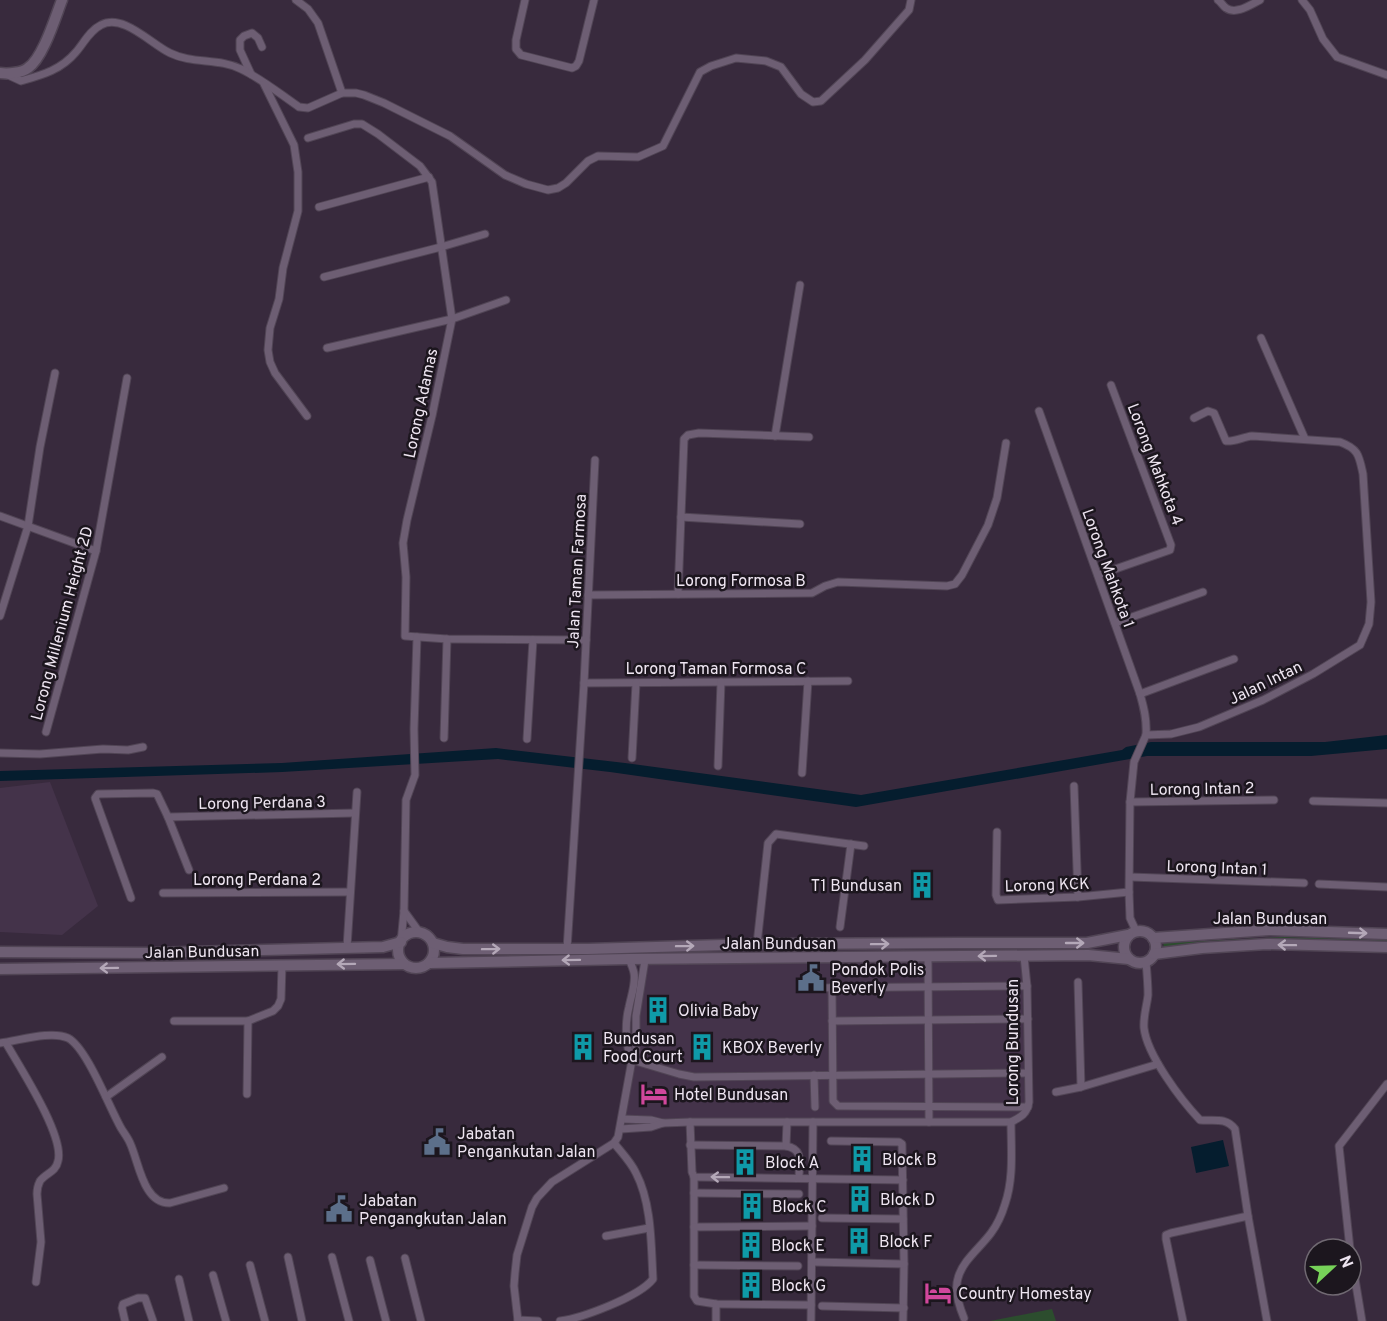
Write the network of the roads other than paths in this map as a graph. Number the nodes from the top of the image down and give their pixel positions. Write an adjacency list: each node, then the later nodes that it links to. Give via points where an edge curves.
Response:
1 (62, 0): 10 (main road, via 40,55 27,69)
2 (296, 0): 14 (street, via 318,23)
3 (525, 0): 4 (street, via 516,49 521,55 572,68 579,61)
4 (594, 0)
5 (911, 0): 14 (street, via 909,10 866,60 821,102 801,94 781,66 736,58 711,66 700,72 663,146 638,158 598,156 566,183 548,190 505,175 450,136 384,103 356,93)
6 (1218, 0): 7 (street, via 1233,11)
7 (1260, 0)
8 (1302, 0): 12 (street, via 1337,57)
9 (262, 47): 11 (street, via 252,33 240,40)
10 (3, 73): 11 (street, via 21,81 45,74 65,64 86,38 107,23 125,24 176,56 231,64)
11 (250, 74): 13 (street)
12 (1387, 75)
13 (263, 83): 14 (street, via 303,108); 30 (street, via 294,145 298,172 298,211 268,350 275,373)
14 (342, 93)
15 (308, 138): 16 (street, via 362,124 420,166)
16 (429, 177): 17 (street); 19 (street, Lorong Adamas, via 434,188)
17 (319, 207)
18 (485, 234): 19 (street)
19 (441, 247): 20 (street); 23 (street, Lorong Adamas)
20 (324, 277)
21 (800, 285): 32 (street)
22 (506, 300): 23 (street)
23 (452, 319): 25 (street); 48 (street, Lorong Adamas, via 404,543 405,636)
24 (1261, 338): 34 (street)
25 (327, 348)
26 (55, 373): 40 (street)
27 (127, 378): 41 (street, Lorong Millenium Height 2D)
28 (1111, 385): 42 (street, Lorong Mahkota 4, via 1171,545 1170,550)
29 (1039, 411): 42 (street, Lorong Mahkota 1)
30 (307, 416)
31 (1194, 418): 34 (street, via 1208,411 1214,413 1226,441 1252,436)
32 (775, 436): 33 (street); 38 (street, via 688,435 684,439)
33 (809, 437)
34 (1305, 439): 61 (street, Jalan Intan, via 1340,442 1351,446 1359,456 1371,602 1369,624 1360,645 1263,700 1199,727)
35 (1006, 443): 44 (street, Lorong Formosa B, via 988,525 955,584 838,582 812,593)
36 (595, 460): 45 (street, Jalan Taman Farmosa)
37 (0, 516): 40 (street)
38 (681, 517): 39 (street); 44 (street)
39 (800, 524)
40 (28, 526): 41 (street); 46 (street)
41 (96, 551): 59 (street, Lorong Millenium Height 2D)
42 (1098, 575): 47 (street, Lorong Mahkota 1)
43 (1203, 592): 47 (street)
44 (678, 594): 45 (street, Lorong Formosa B)
45 (588, 595): 51 (street, Jalan Taman Farmosa)
46 (0, 616)
47 (1115, 623): 58 (street, Lorong Mahkota 1)
48 (417, 637): 49 (street); 89 (street, via 415,775 406,800)
49 (447, 639): 50 (street); 60 (street)
50 (533, 640): 51 (street); 62 (street)
51 (586, 640): 56 (street, Jalan Taman Farmosa)
52 (1234, 659): 58 (street)
53 (808, 681): 54 (street, Lorong Taman Formosa C); 55 (street, Lorong Taman Formosa C); 67 (street)
54 (848, 681)
55 (721, 682): 57 (street, Lorong Taman Formosa C); 66 (street)
56 (584, 683): 57 (street, Lorong Taman Formosa C); 100 (street, Jalan Taman Farmosa)
57 (636, 683): 65 (street)
58 (1140, 694): 61 (street, Lorong Mahkota 1, via 1147,723)
59 (46, 732)
60 (444, 738)
61 (1144, 738): 72 (street, via 1134,762)
62 (527, 739)
63 (143, 747): 64 (street)
64 (0, 753)
65 (632, 758)
66 (718, 766)
67 (802, 773)
68 (1074, 786): 87 (street)
69 (357, 792): 74 (street)
70 (1274, 800): 72 (street, Lorong Intan 2)
71 (1313, 801): 73 (street)
72 (1130, 802): 80 (street)
73 (1387, 803)
74 (355, 813): 75 (street, Lorong Perdana 3); 84 (street)
75 (168, 817): 79 (street); 88 (street, via 157,794 100,793 95,798)
76 (998, 832): 87 (street, Lorong KCK, via 998,900)
77 (851, 844): 78 (street); 90 (street); 97 (street, via 776,834 768,843)
78 (864, 846)
79 (189, 870)
80 (1130, 877): 81 (street, Lorong Intan 1); 85 (street)
81 (1305, 883)
82 (1319, 884): 83 (street)
83 (1387, 887)
84 (350, 892): 86 (street, Lorong Perdana 2); 98 (street)
85 (1129, 892): 87 (street, Lorong KCK); 92 (street)
86 (163, 893)
87 (1078, 897)
88 (131, 898)
89 (404, 910): 91 (street); 95 (street)
90 (840, 927)
91 (420, 933): 95 (main road, Jalan Bundusan, via 409,934); 96 (main road, Jalan Bundusan)
92 (1132, 933): 94 (main road, via 1146,931); 97 (main road, Jalan Bundusan, one-way to 92, via 1087,943); 107 (main road, via 1125,939 1124,950)
93 (1387, 934): 94 (main road, Jalan Bundusan, one-way to 93, via 1269,930)
94 (1153, 938): 103 (main road)
95 (400, 942): 98 (main road, Jalan Bundusan, via 383,947); 111 (main road, via 399,956)
96 (433, 943): 100 (main road, Jalan Bundusan, one-way to 100, via 463,950); 110 (main road)
97 (757, 944): 101 (main road, Jalan Bundusan, one-way to 97)
98 (347, 947): 102 (main road, Jalan Bundusan, via 152,953)
99 (1387, 947): 103 (main road, Jalan Bundusan, one-way to 103, via 1267,944)
100 (567, 949): 101 (main road, Jalan Bundusan)
101 (588, 949): 108 (main road, via 636,954)
102 (0, 952)
103 (1155, 954): 109 (main road)
104 (1024, 956): 105 (main road, Jalan Bundusan, one-way to 105); 107 (main road, Jalan Bundusan); 116 (street, Lorong Bundusan)
105 (928, 957): 108 (main road, Jalan Bundusan); 115 (street)
106 (629, 959): 108 (main road, Jalan Bundusan); 110 (main road, Jalan Bundusan, one-way to 110); 126 (street, via 634,975 627,1028)
107 (1129, 959): 109 (main road)
108 (645, 960): 126 (street, via 636,1016 636,1053)
109 (1146, 962): 127 (street, via 1144,1027)
110 (430, 963): 111 (main road, Jalan Bundusan, via 418,968)
111 (404, 964): 112 (main road, Jalan Bundusan, one-way to 112)
112 (282, 965): 113 (main road, Jalan Bundusan, one-way to 113); 120 (street, via 278,1006)
113 (0, 969)
114 (1078, 982): 133 (street)
115 (928, 986): 116 (street); 117 (street); 121 (street)
116 (1027, 986): 119 (street, Lorong Bundusan)
117 (832, 987): 118 (street); 123 (street)
118 (809, 988)
119 (1028, 1019): 121 (street); 128 (street, Lorong Bundusan)
120 (248, 1020): 122 (street); 135 (street)
121 (928, 1020): 123 (street); 129 (street)
122 (174, 1021)
123 (832, 1021): 131 (street)
124 (3, 1043): 136 (street, via 54,1035 67,1037 84,1055); 178 (street, via 46,1116 59,1150 54,1170 41,1179 38,1188 41,1242)
125 (162, 1057): 136 (street)
126 (632, 1060): 130 (street, via 694,1077); 140 (street)
127 (1158, 1064): 133 (street); 159 (street, via 1200,1120 1225,1120 1235,1129)
128 (1028, 1073): 129 (street); 139 (street, Lorong Bundusan)
129 (928, 1074): 131 (street); 138 (street)
130 (814, 1075): 131 (street); 137 (street)
131 (833, 1075): 138 (street, via 833,1101 838,1106)
132 (1387, 1084): 166 (street, via 1339,1146)
133 (1080, 1087): 134 (street)
134 (1056, 1092)
135 (247, 1094)
136 (106, 1097): 156 (street, via 130,1142 148,1190 158,1201 170,1203)
137 (815, 1107)
138 (929, 1107): 139 (street); 144 (street)
139 (1028, 1107): 145 (street, Lorong Bundusan, via 1021,1118)
140 (622, 1119): 146 (street); 147 (street)
141 (690, 1122): 142 (street); 146 (street); 150 (street)
142 (787, 1122): 143 (street); 151 (street)
143 (813, 1122): 144 (street); 154 (street)
144 (929, 1122): 145 (street)
145 (1011, 1122): 184 (street, Lorong Bundusan, via 1011,1179 1005,1205 991,1233 963,1266 958,1278 958,1299)
146 (663, 1123): 147 (street)
147 (621, 1129): 149 (street)
148 (831, 1140): 155 (street, via 899,1142)
149 (614, 1143): 164 (street, via 636,1171 646,1197); 194 (street, via 552,1182 532,1207 517,1255 514,1286)
150 (690, 1145): 151 (street); 152 (street)
151 (786, 1146): 153 (street, via 794,1147 800,1155)
152 (694, 1177): 153 (street, one-way to 152); 157 (street)
153 (799, 1178): 154 (street)
154 (812, 1178): 155 (street); 162 (street)
155 (903, 1180): 161 (street)
156 (224, 1188)
157 (694, 1193): 158 (street); 163 (street)
158 (799, 1194)
159 (1248, 1216): 200 (street, via 1166,1236); 201 (street)
160 (822, 1218): 161 (street)
161 (903, 1219): 172 (street)
162 (812, 1226): 163 (street); 171 (street)
163 (694, 1227): 174 (street)
164 (649, 1228): 165 (street); 196 (street, via 653,1279 641,1290 615,1302)
165 (606, 1236)
166 (1349, 1237)
167 (288, 1257): 190 (street)
168 (332, 1257): 191 (street)
169 (405, 1258): 193 (street)
170 (370, 1260): 192 (street)
171 (812, 1262): 172 (street); 181 (street)
172 (904, 1264): 183 (street)
173 (250, 1265): 189 (street)
174 (694, 1265): 175 (street); 180 (street, via 695,1299)
175 (798, 1266)
176 (213, 1275): 188 (street)
177 (179, 1279): 187 (street)
178 (36, 1282)
179 (1358, 1297): 202 (street)
180 (716, 1304): 181 (street); 197 (street)
181 (812, 1305): 198 (street)
182 (822, 1306): 183 (street)
183 (904, 1308): 199 (street)
184 (964, 1318)
185 (125, 1321): 186 (street, via 123,1304 145,1298)
186 (153, 1321)
187 (189, 1321)
188 (226, 1321)
189 (265, 1321)
190 (302, 1321)
191 (349, 1321)
192 (386, 1321)
193 (421, 1321)
194 (518, 1321): 195 (street)
195 (538, 1321)
196 (560, 1321)
197 (716, 1321)
198 (811, 1321)
199 (903, 1321)
200 (1183, 1321)
201 (1267, 1321)
202 (1362, 1321)

